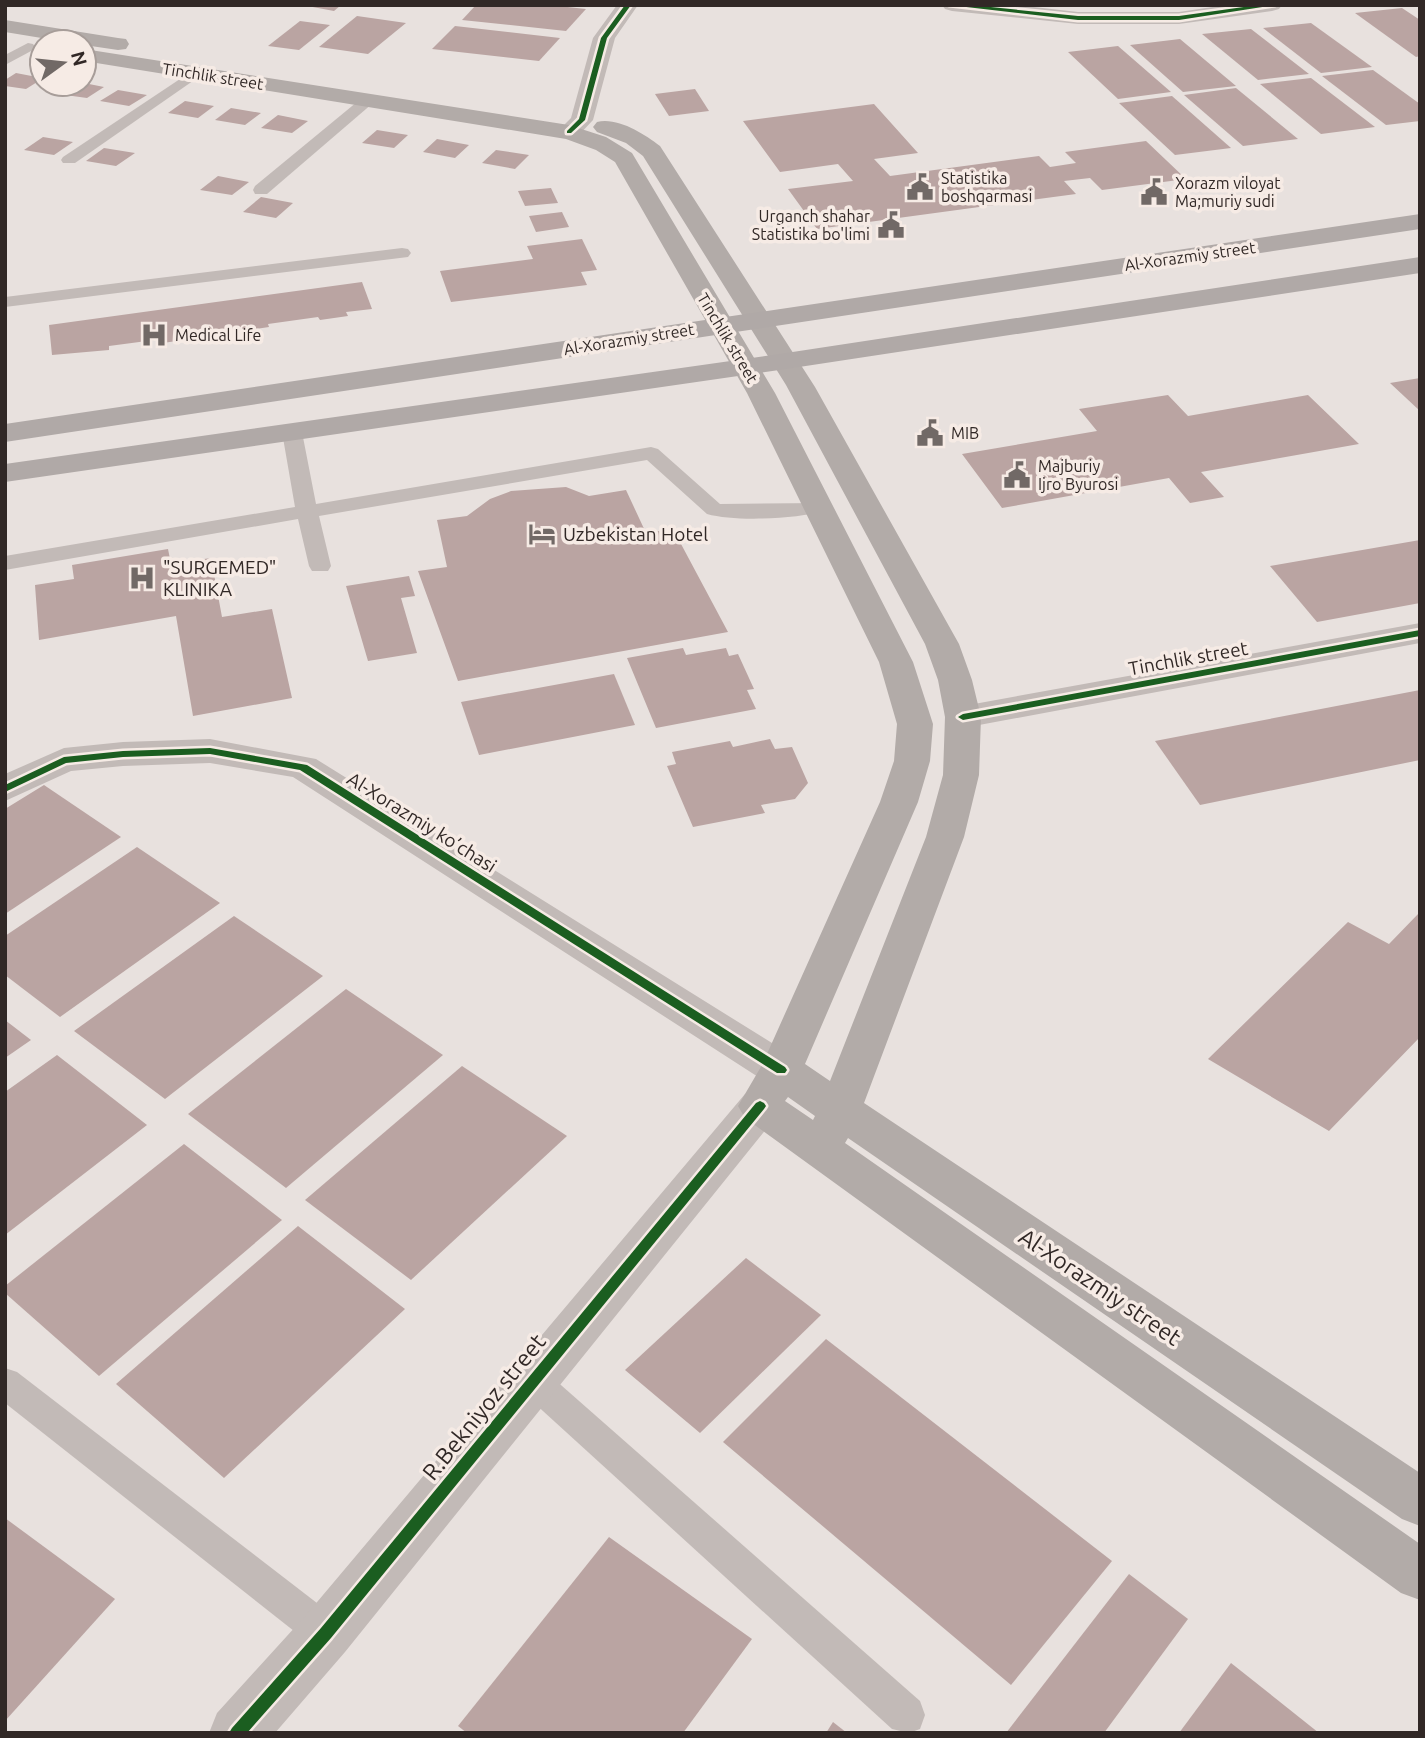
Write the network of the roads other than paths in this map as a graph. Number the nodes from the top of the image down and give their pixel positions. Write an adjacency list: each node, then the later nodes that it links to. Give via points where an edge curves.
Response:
1 (628, 5): 13 (street, via 604,38)
2 (952, 5): 4 (street, via 1078,18)
3 (1272, 5): 4 (street)
4 (1180, 11)
5 (5, 26): 13 (main road, Tinchlik street)
6 (5, 43): 7 (main road)
7 (28, 47)
8 (28, 51): 10 (lane)
9 (98, 57): 11 (main road, Tinchlik street)
10 (5, 61)
11 (195, 73): 12 (main road, Tinchlik street); 14 (lane)
12 (368, 100): 13 (main road, Tinchlik street); 15 (lane)
13 (575, 126): 20 (main road, Tinchlik street, via 618,130 652,151); 21 (main road, Tinchlik street, via 624,158)
14 (69, 160)
15 (261, 190)
16 (1420, 222): 20 (main road, Al-Xorazmiy street)
17 (402, 253): 19 (lane)
18 (1420, 264): 22 (main road)
19 (5, 302)
20 (760, 320): 21 (main road, Al-Xorazmiy street); 22 (main road, Tinchlik street)
21 (721, 325): 23 (main road, Tinchlik street); 25 (main road, Al-Xorazmiy street)
22 (786, 362): 23 (main road); 32 (main road, Tinchlik street, via 942,643)
23 (746, 367): 24 (main road); 27 (main road, Tinchlik street)
24 (292, 432): 26 (main road); 28 (lane)
25 (5, 433)
26 (5, 473)
27 (817, 506): 28 (lane, via 783,511 714,510 651,453); 34 (main road, Tinchlik street, via 897,662 915,724 912,761 899,802)
28 (307, 510): 29 (lane); 30 (lane)
29 (5, 562)
30 (320, 566)
31 (1420, 633): 32 (street, Tinchlik street)
32 (962, 717): 35 (main road, Tinchlik street, via 961,775 945,837)
33 (5, 789): 34 (street, Al-Xorazmiy ko’chasi, via 64,760 123,754 210,751 303,767)
34 (770, 1088): 35 (main road, Al-Xorazmiy street); 36 (street, R.Bekniyoz street)
35 (830, 1130): 38 (main road, Al-Xorazmiy street); 39 (main road, Al-Xorazmiy street)
36 (533, 1381): 40 (street, R.Bekniyoz street); 41 (lane)
37 (5, 1383): 40 (lane)
38 (1420, 1502)
39 (1420, 1575)
40 (326, 1633): 42 (street, R.Bekniyoz street)
41 (906, 1715)
42 (237, 1733)

